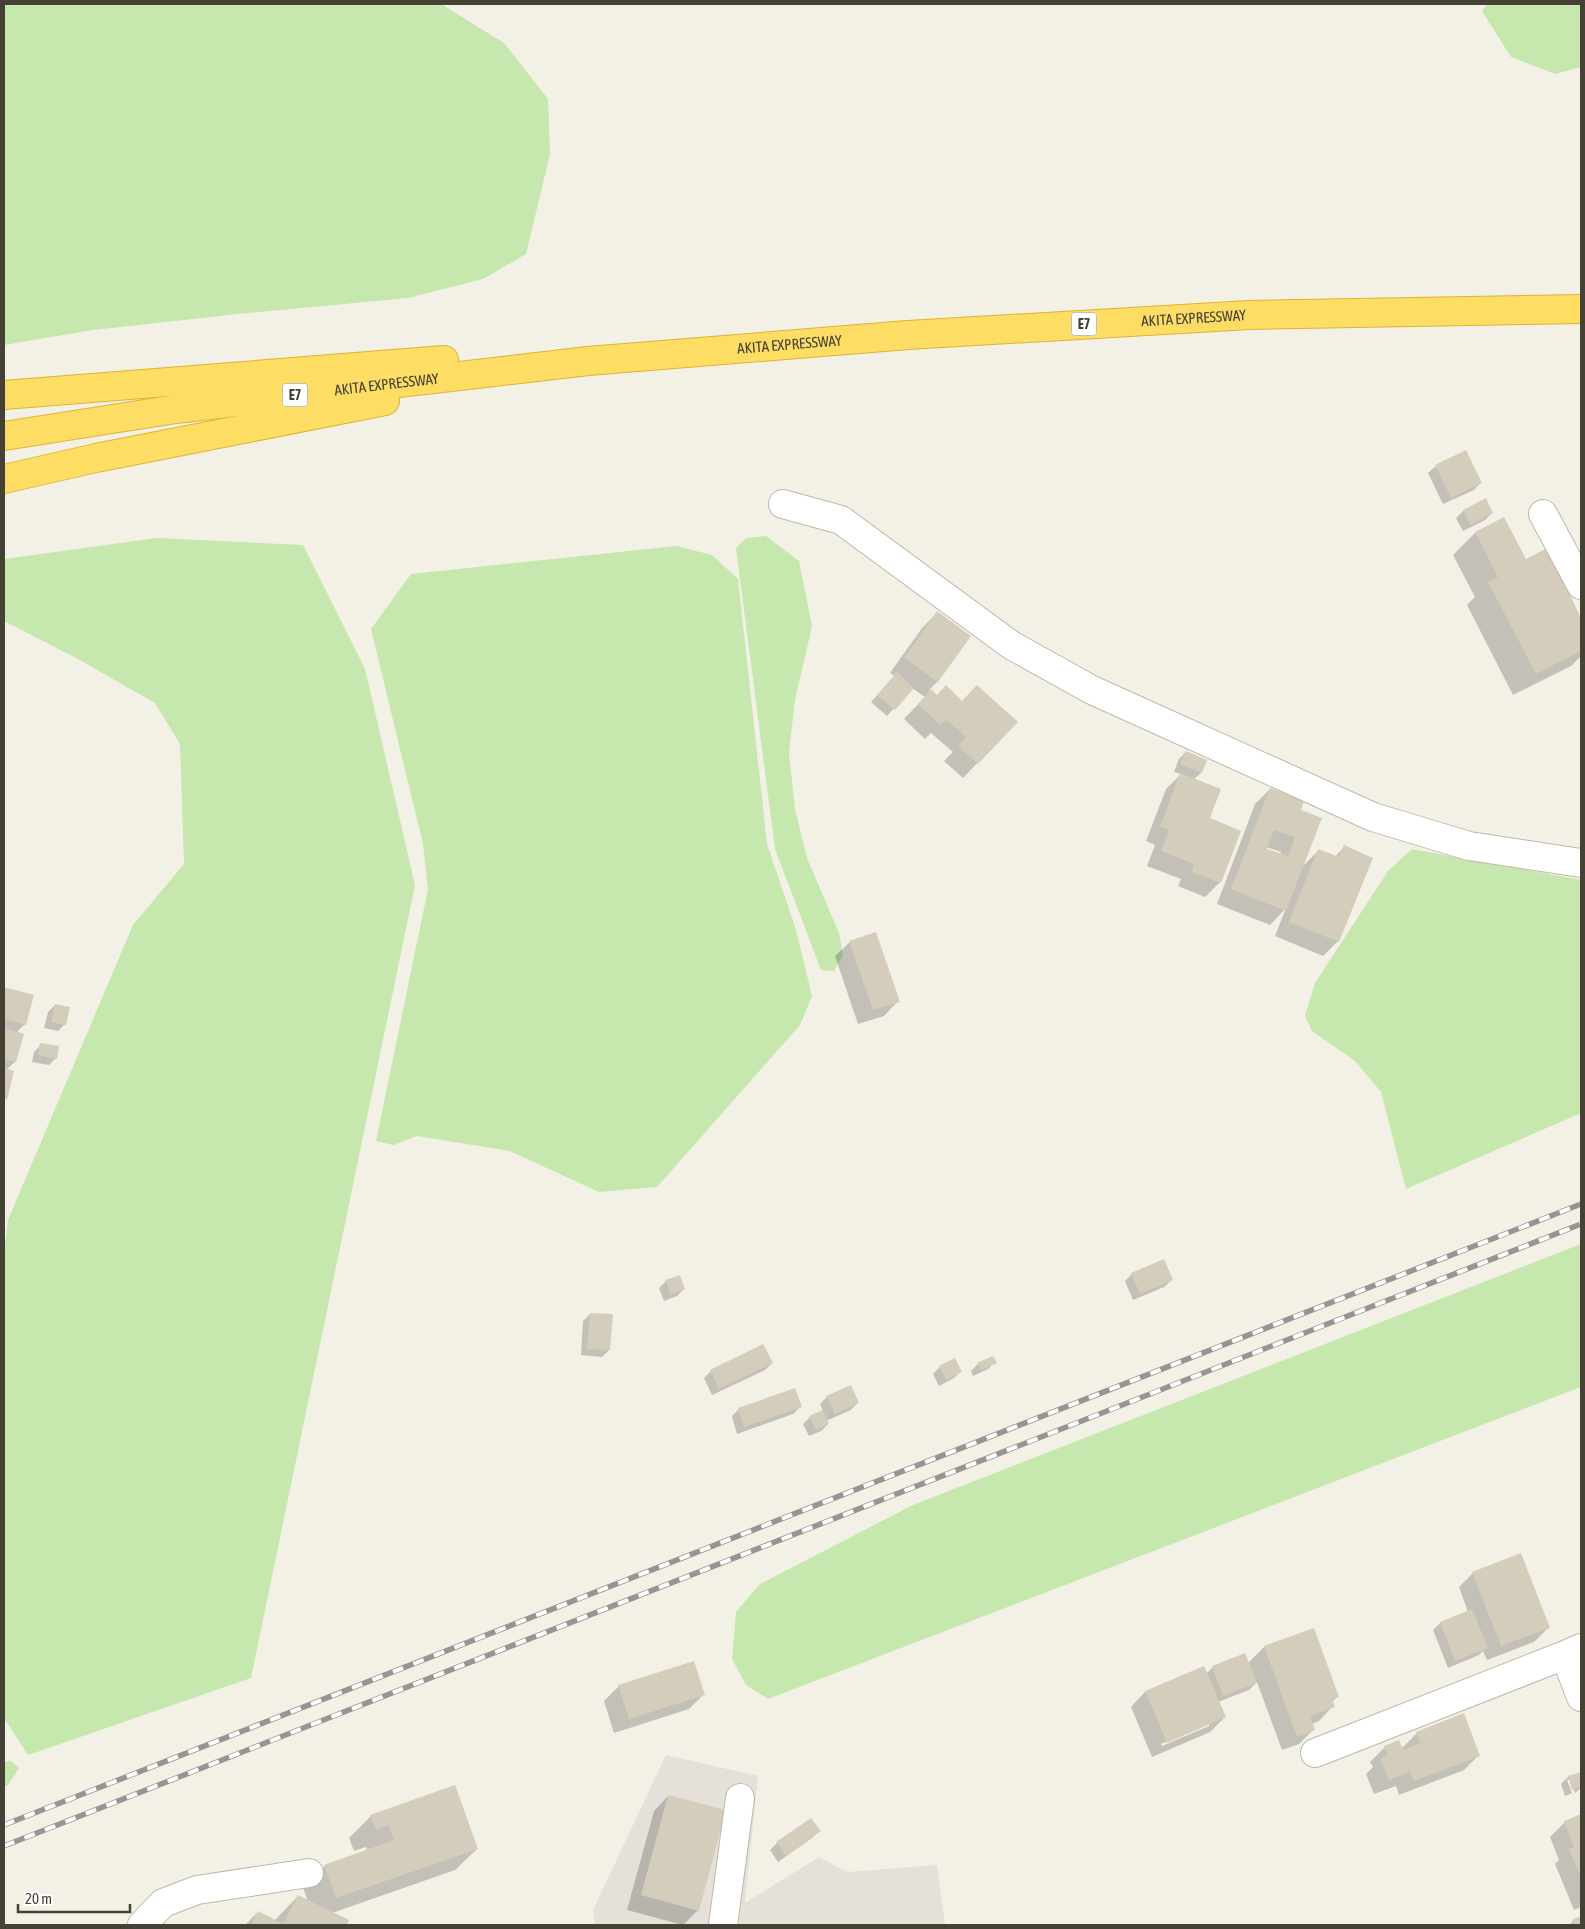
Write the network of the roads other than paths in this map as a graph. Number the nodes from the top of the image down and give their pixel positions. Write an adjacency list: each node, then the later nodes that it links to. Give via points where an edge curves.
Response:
1 (1581, 309): 2 (highway, AKITA EXPRESSWAY / E7, via 1249,315 908,335)
2 (588, 361): 3 (highway, via 441,360); 4 (highway, AKITA EXPRESSWAY / E7, via 176,409); 5 (highway)
3 (4, 395)
4 (4, 436)
5 (4, 479)
6 (783, 504): 9 (street, via 841,520 1011,645 1092,690 1373,817 1470,846)
7 (1543, 514): 8 (street)
8 (1581, 585)
9 (1581, 863)
10 (1573, 1651): 11 (street); 12 (street)
11 (1581, 1697)
12 (1315, 1753)
13 (740, 1798): 16 (street)
14 (309, 1874): 15 (street, via 197,1890 163,1903)
15 (142, 1925)
16 (723, 1925)

